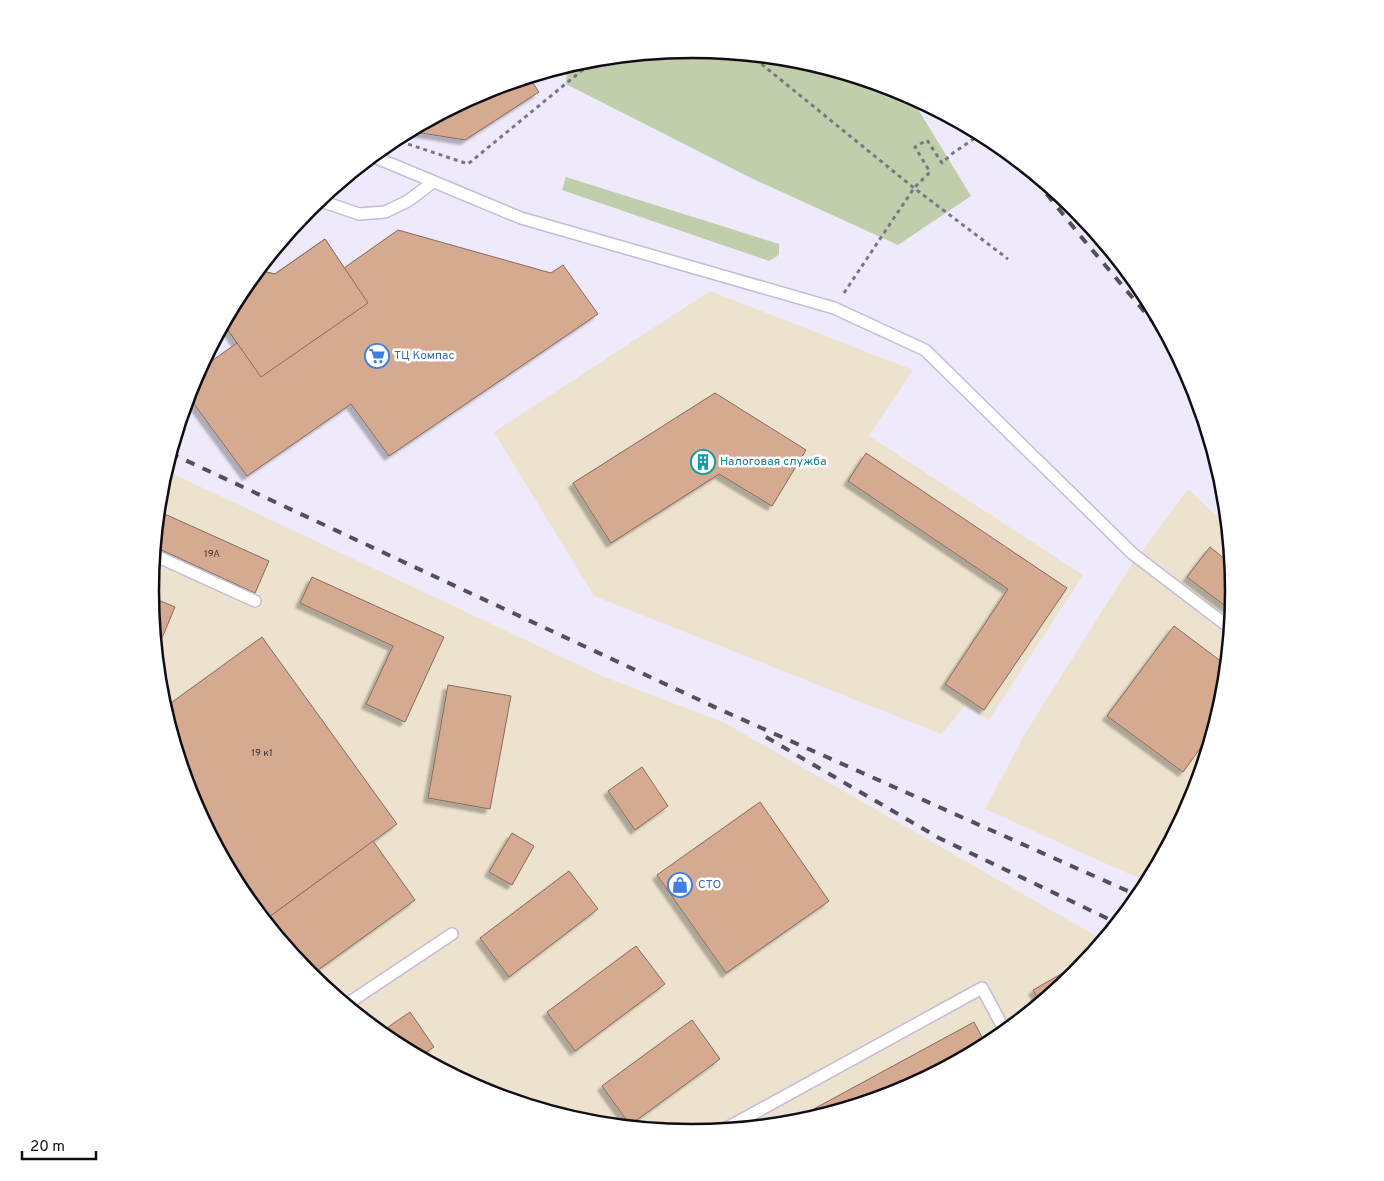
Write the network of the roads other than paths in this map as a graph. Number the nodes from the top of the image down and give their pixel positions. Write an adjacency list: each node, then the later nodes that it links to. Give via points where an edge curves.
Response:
1 (380, 159): 2 (lane)
2 (433, 182): 3 (lane, via 408,201 385,212 359,214); 6 (lane, via 521,218 834,308 925,350 1133,554)
3 (327, 203)
4 (160, 559): 5 (lane)
5 (255, 601)
6 (1224, 623)
7 (452, 934): 8 (lane)
8 (352, 1000)
9 (1001, 1024): 10 (lane, via 982,988)
10 (740, 1121)

